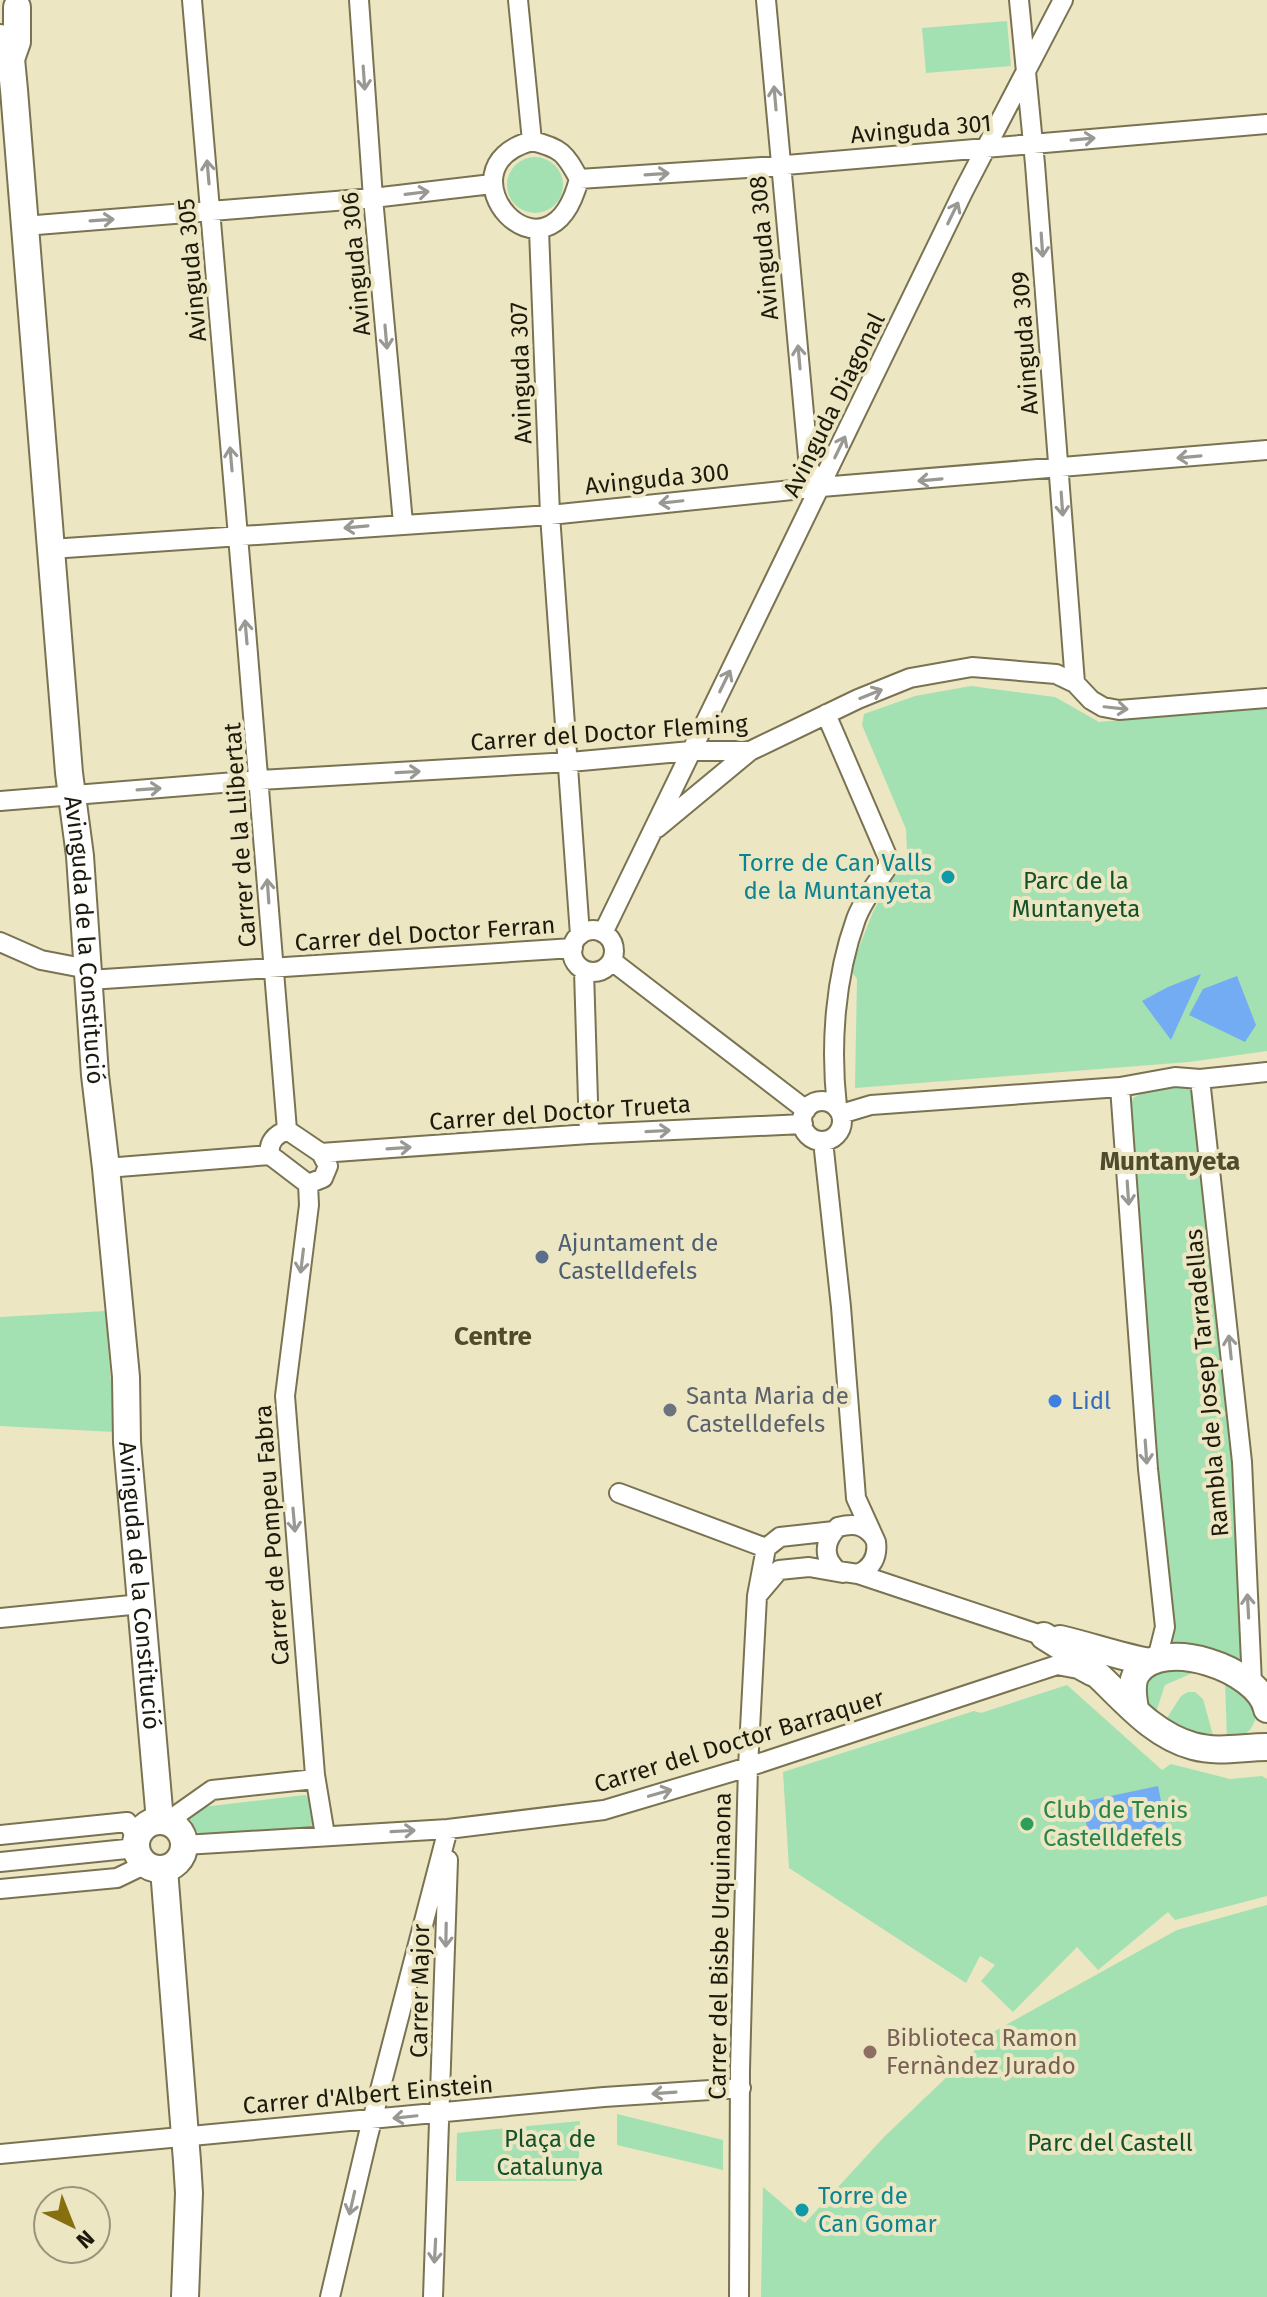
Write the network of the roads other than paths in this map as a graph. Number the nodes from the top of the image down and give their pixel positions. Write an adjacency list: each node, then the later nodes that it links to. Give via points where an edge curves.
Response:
1 (192, 0): 18 (street, Avinguda 305, one-way to 1)
2 (359, 0): 17 (street, Avinguda 306, one-way to 17)
3 (518, 0): 11 (street)
4 (766, 0): 14 (street, Avinguda 308, one-way to 4)
5 (1019, 0): 9 (street, Avinguda 309)
6 (1063, 0): 9 (street, Avinguda Diagonal)
7 (12, 9): 8 (street, Avinguda de la Constitució, via 17,42)
8 (5, 48): 19 (street, Avinguda de la Constitució)
9 (1025, 74): 12 (street, Avinguda 309); 13 (street, Avinguda Diagonal)
10 (1267, 124): 12 (street, Avinguda 301, one-way to 10)
11 (532, 141): 15 (street, via 556,147); 16 (street, via 501,157)
12 (1033, 143): 13 (street, Avinguda 301); 22 (street, Avinguda 309, one-way to 22)
13 (986, 147): 14 (street, Avinguda 301); 23 (street, Avinguda Diagonal, one-way to 13)
14 (781, 165): 15 (street, Avinguda 301, one-way to 14); 23 (street, Avinguda 308, one-way to 14, via 809,468)
15 (579, 179): 20 (street, via 572,204 558,221)
16 (492, 184): 17 (street, one-way to 16); 20 (street, via 501,210 518,226)
17 (373, 198): 18 (street); 25 (street, Avinguda 306, one-way to 25)
18 (211, 212): 19 (street, one-way to 18); 26 (street, Avinguda 305, one-way to 18)
19 (24, 226): 27 (street, Avinguda de la Constitució)
20 (539, 230): 24 (street, Avinguda 307)
21 (1267, 450): 22 (street, Avinguda 300, one-way to 22)
22 (1059, 469): 23 (street, Avinguda 300, one-way to 23); 28 (street, Avinguda 309, one-way to 28)
23 (821, 487): 24 (street, Avinguda 300, one-way to 24); 31 (street, Avinguda Diagonal, one-way to 23)
24 (550, 515): 25 (street, Avinguda 300); 33 (street, Avinguda 307)
25 (403, 523): 26 (street, Avinguda 300, one-way to 26)
26 (237, 537): 27 (street, Avinguda 300); 34 (street, Carrer de la Llibertat, one-way to 26)
27 (51, 549): 35 (street, Avinguda de la Constitució)
28 (1075, 683): 29 (street, Carrer del Doctor Fleming, one-way to 29, via 1091,700 1119,710); 30 (street, Carrer del Doctor Fleming, one-way to 28, via 910,678 972,667 1056,674)
29 (1267, 698)
30 (826, 714): 32 (street, Carrer del Doctor Fleming); 48 (street, via 888,858 857,916 838,981 834,1086)
31 (691, 751): 32 (street, Carrer del Doctor Fleming); 33 (street, Carrer del Doctor Fleming); 37 (street, Avinguda Diagonal)
32 (750, 751): 37 (street, Avinguda Diagonal)
33 (570, 762): 34 (street, Carrer del Doctor Fleming, one-way to 33); 40 (street, Avinguda 307)
34 (260, 780): 35 (street, Carrer del Doctor Fleming, one-way to 34); 42 (street, Carrer de la Llibertat, one-way to 34)
35 (71, 795): 36 (street, Carrer del Doctor Fleming); 44 (street, Avinguda de la Constitució)
36 (0, 801)
37 (652, 832): 38 (street, Avinguda Diagonal)
38 (603, 933): 40 (street, via 592,930); 41 (street, via 613,943)
39 (0, 942): 44 (street, Carrer del Doctor Ferran)
40 (577, 942): 42 (street, Carrer del Doctor Ferran); 43 (street, via 574,957)
41 (612, 961): 43 (street, via 604,969); 49 (street)
42 (274, 969): 44 (street, Carrer del Doctor Ferran); 50 (street, Carrer de la Llibertat)
43 (584, 971): 51 (street)
44 (88, 974): 55 (street, Avinguda de la Constitució)
45 (1267, 1072): 46 (street)
46 (1200, 1079): 47 (street, via 1175,1077); 71 (street, Rambla de Josep Tarradellas, one-way to 46)
47 (1120, 1087): 48 (street); 69 (street, one-way to 69, via 1165,1627)
48 (839, 1111): 49 (street, via 822,1101 812,1104); 52 (street, via 840,1130)
49 (804, 1117): 51 (street, Carrer del Doctor Trueta, one-way to 49); 52 (street, via 811,1137)
50 (287, 1130): 53 (street); 54 (street, via 276,1135)
51 (589, 1134): 53 (street, Carrer del Doctor Trueta, one-way to 51)
52 (823, 1141): 58 (street)
53 (321, 1153): 56 (street, via 328,1166 323,1178)
54 (270, 1155): 55 (street); 56 (street)
55 (106, 1168): 66 (street, Avinguda de la Constitució)
56 (308, 1184): 75 (street, Carrer de Pompeu Fabra, one-way to 75, via 285,1396)
57 (619, 1493): 61 (street)
58 (856, 1498): 59 (street); 60 (street)
59 (841, 1528): 60 (street, via 862,1526); 61 (street, via 780,1537); 63 (street, via 827,1544 828,1560)
60 (873, 1536): 62 (street)
61 (766, 1548): 65 (street, Carrer del Bisbe Urquinaona)
62 (876, 1555): 63 (street, via 870,1567); 64 (street)
63 (852, 1574): 64 (street); 65 (street, via 809,1567 779,1570)
64 (901, 1590): 68 (street)
65 (757, 1596): 74 (street, Carrer del Bisbe Urquinaona)
66 (141, 1604): 67 (street); 76 (street, Avinguda de la Constitució)
67 (0, 1618)
68 (1044, 1636): 69 (street); 70 (street, via 1080,1658)
69 (1153, 1660): 71 (street, via 1211,1663 1231,1671); 72 (street, via 1135,1674)
70 (1107, 1684): 72 (street); 74 (street, Carrer del Doctor Barraquer, via 1057,1665)
71 (1263, 1703): 73 (street, via 1266,1730)
72 (1135, 1709): 73 (street, via 1168,1737 1194,1747)
73 (1261, 1747)
74 (748, 1767): 77 (street, Carrer del Doctor Barraquer, one-way to 74, via 604,1810); 84 (street, Carrer del Bisbe Urquinaona)
75 (315, 1779): 76 (street, via 212,1790); 79 (street, Carrer de Pompeu Fabra)
76 (165, 1822): 80 (street, via 183,1837); 81 (street, via 142,1829)
77 (448, 1829): 79 (street, Carrer del Doctor Barraquer, one-way to 77); 85 (street, Carrer Major, one-way to 85); 86 (street)
78 (0, 1835): 81 (street, via 127,1822)
79 (325, 1835): 80 (street, Carrer del Doctor Barraquer)
80 (184, 1845): 81 (street, via 179,1860)
81 (146, 1855): 82 (street); 83 (street, via 117,1878); 87 (street)
82 (0, 1862)
83 (0, 1889)
84 (741, 2088): 85 (street, Carrer d'Albert Einstein, one-way to 85); 92 (street, Carrer del Bisbe Urquinaona)
85 (441, 2114): 86 (street, Carrer d'Albert Einstein, one-way to 86); 91 (street, Carrer Major, one-way to 91)
86 (372, 2120): 87 (street, Carrer d'Albert Einstein); 90 (street, one-way to 90)
87 (186, 2136): 88 (street, Carrer d'Albert Einstein); 89 (street)
88 (0, 2154)
89 (185, 2297)
90 (330, 2297)
91 (433, 2297)
92 (739, 2297)

